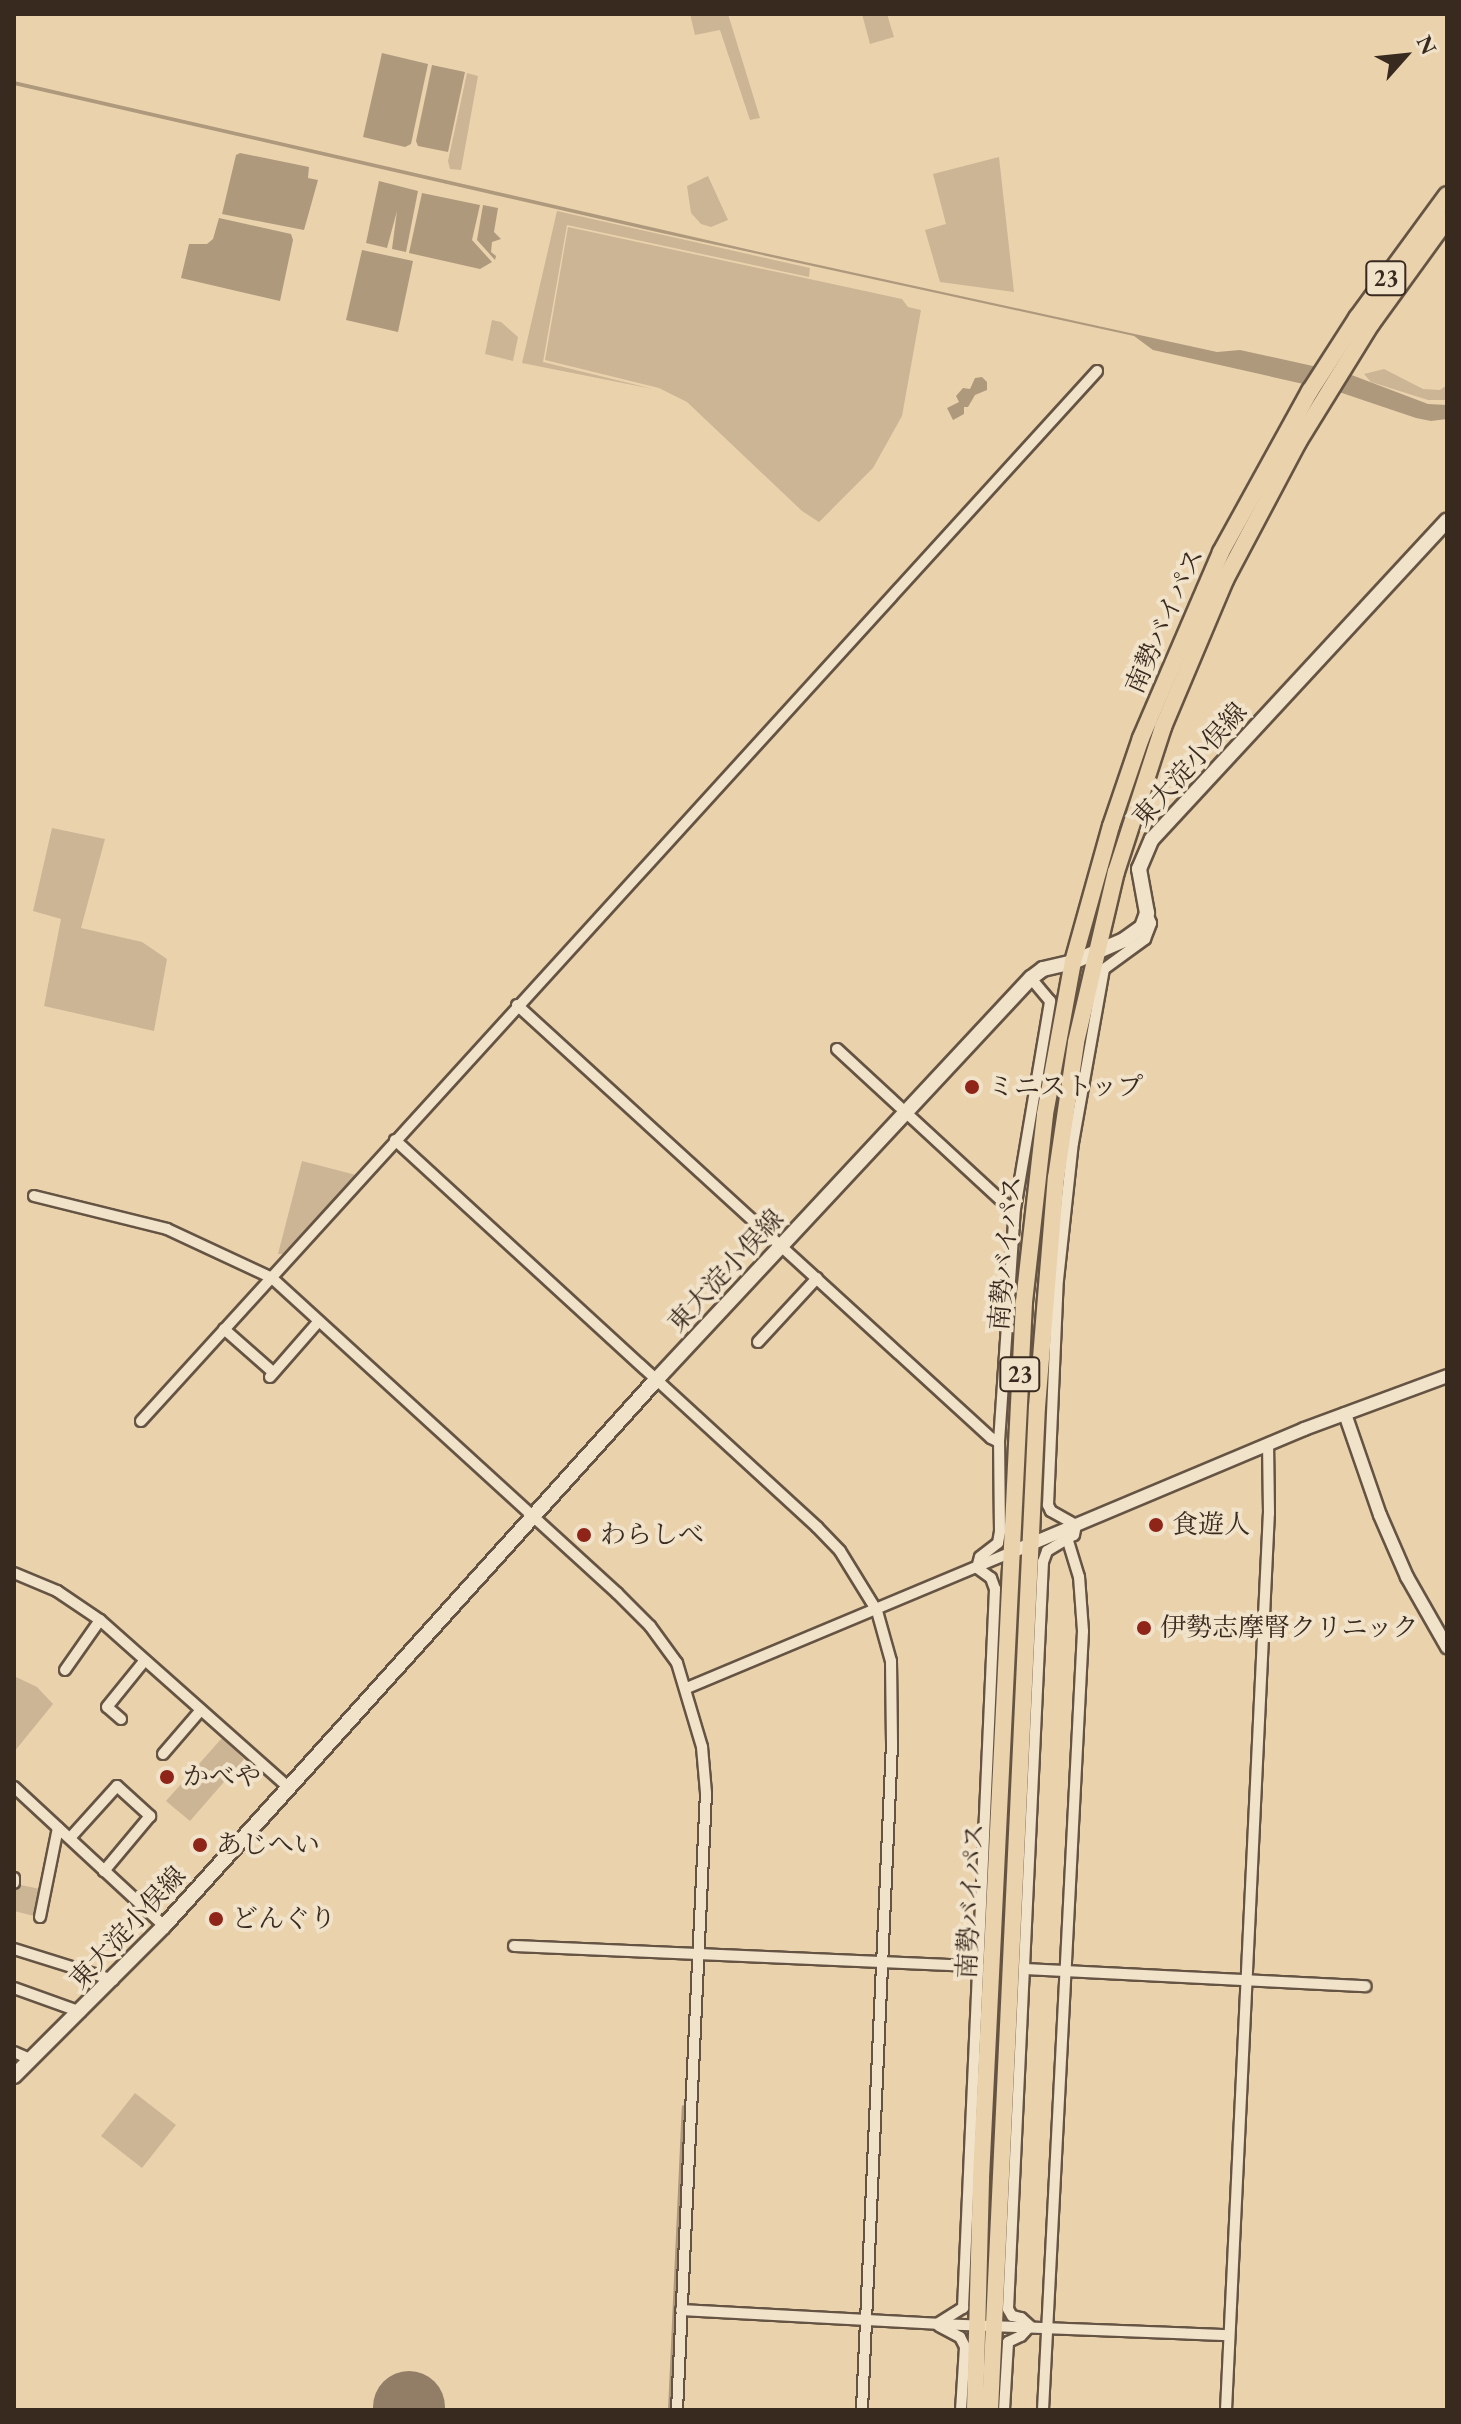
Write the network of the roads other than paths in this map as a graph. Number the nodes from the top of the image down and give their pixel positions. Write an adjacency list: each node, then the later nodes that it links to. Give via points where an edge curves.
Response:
1 (1447, 195): 3 (highway, 南勢バイパス / 23)
2 (1447, 219): 3 (highway, 南勢バイパス / 23)
3 (1337, 365): 5 (highway, 南勢バイパス / 23)
4 (1097, 371): 11 (street)
5 (1319, 393): 8 (highway, 南勢バイパス / 23, via 1185,668); 9 (highway, 南勢バイパス / 23, via 1221,552 1160,690 1111,826)
6 (1447, 520): 7 (main road, 東大淀小俣線, via 1152,839 1139,869)
7 (1147, 913): 8 (main road, 東大淀小俣線, via 1135,935); 30 (street, via 1151,923 1145,939 1104,969 1064,1216 1048,1505)
8 (1094, 953): 9 (main road, 東大淀小俣線); 32 (highway, 南勢バイパス / 23, via 1056,1178)
9 (1073, 962): 10 (main road, 東大淀小俣線, via 1043,969); 33 (highway, 南勢バイパス / 23, via 1036,1177)
10 (1031, 978): 13 (main road, 東大淀小俣線); 16 (street, via 1050,1001)
11 (517, 1005): 14 (street); 17 (street)
12 (837, 1049): 13 (street)
13 (907, 1112): 16 (street); 17 (main road, 東大淀小俣線)
14 (395, 1140): 18 (street); 24 (street)
15 (34, 1196): 18 (street, via 167,1229)
16 (1015, 1209): 27 (street)
17 (782, 1246): 19 (street); 24 (main road, 東大淀小俣線)
18 (272, 1278): 20 (street); 21 (street)
19 (817, 1278): 22 (street); 27 (street)
20 (319, 1321): 21 (street, via 272,1375); 29 (street)
21 (224, 1329): 26 (street)
22 (758, 1342)
23 (1447, 1376): 25 (street)
24 (656, 1380): 29 (main road, 東大淀小俣線); 36 (street, via 840,1551)
25 (1345, 1414): 28 (street); 38 (street, via 1396,1552)
26 (141, 1421)
27 (999, 1442): 34 (street, via 1000,1532 998,1543 980,1557)
28 (1268, 1444): 30 (street); 60 (street)
29 (533, 1519): 41 (street, via 650,1626 677,1663); 46 (main road, 東大淀小俣線)
30 (1076, 1525): 31 (street); 32 (street)
31 (1068, 1540): 57 (street, via 1047,1551 1043,1562); 58 (street, via 1079,1577 1083,1631)
32 (1031, 1544): 33 (street); 71 (highway, 南勢バイパス / 23)
33 (1012, 1552): 34 (street); 70 (highway, 南勢バイパス / 23)
34 (977, 1568): 36 (street); 56 (street, via 991,1578 995,1589)
35 (14, 1573): 37 (street, via 57,1591)
36 (877, 1611): 41 (street); 55 (street, via 893,1681)
37 (100, 1620): 39 (street); 40 (street)
38 (1447, 1647)
39 (145, 1660): 42 (street); 43 (street, via 107,1707)
40 (65, 1670)
41 (687, 1688): 54 (street, via 702,1747 706,1793)
42 (201, 1710): 44 (street); 46 (street)
43 (121, 1719)
44 (163, 1754)
45 (14, 1787): 47 (street)
46 (289, 1788): 51 (main road, 東大淀小俣線)
47 (58, 1828): 48 (street); 50 (street)
48 (70, 1838): 49 (street); 49 (street, via 117,1786 150,1816)
49 (104, 1871): 51 (street)
50 (40, 1917)
51 (164, 1926): 59 (main road, 東大淀小俣線)
52 (514, 1946): 54 (street)
53 (14, 1949): 59 (street)
54 (699, 1955): 55 (street); 67 (street)
55 (883, 1962): 56 (street); 68 (street)
56 (979, 1966): 69 (street, via 963,2308)
57 (1025, 1969): 58 (street); 72 (street, via 1008,2309)
58 (1067, 1971): 60 (street); 73 (street)
59 (113, 1980): 63 (main road, 東大淀小俣線)
60 (1247, 1981): 61 (street); 74 (street)
61 (1366, 1986)
62 (14, 1988): 63 (street)
63 (81, 2012): 65 (main road, 東大淀小俣線)
64 (14, 2052): 65 (street)
65 (30, 2059): 66 (main road, 東大淀小俣線)
66 (14, 2076)
67 (681, 2310): 68 (street); 75 (street)
68 (866, 2319): 69 (street); 76 (street)
69 (937, 2324): 70 (street); 77 (street, via 960,2337 965,2347)
70 (976, 2324): 71 (street); 78 (highway, 南勢バイパス / 23)
71 (995, 2326): 72 (street); 79 (highway, 南勢バイパス / 23)
72 (1030, 2326): 73 (street); 80 (street, via 1008,2342)
73 (1047, 2328): 74 (street); 81 (street)
74 (1229, 2335): 82 (street)
75 (677, 2410)
76 (862, 2410)
77 (961, 2410)
78 (975, 2410)
79 (990, 2410)
80 (1004, 2410)
81 (1043, 2410)
82 (1226, 2410)

